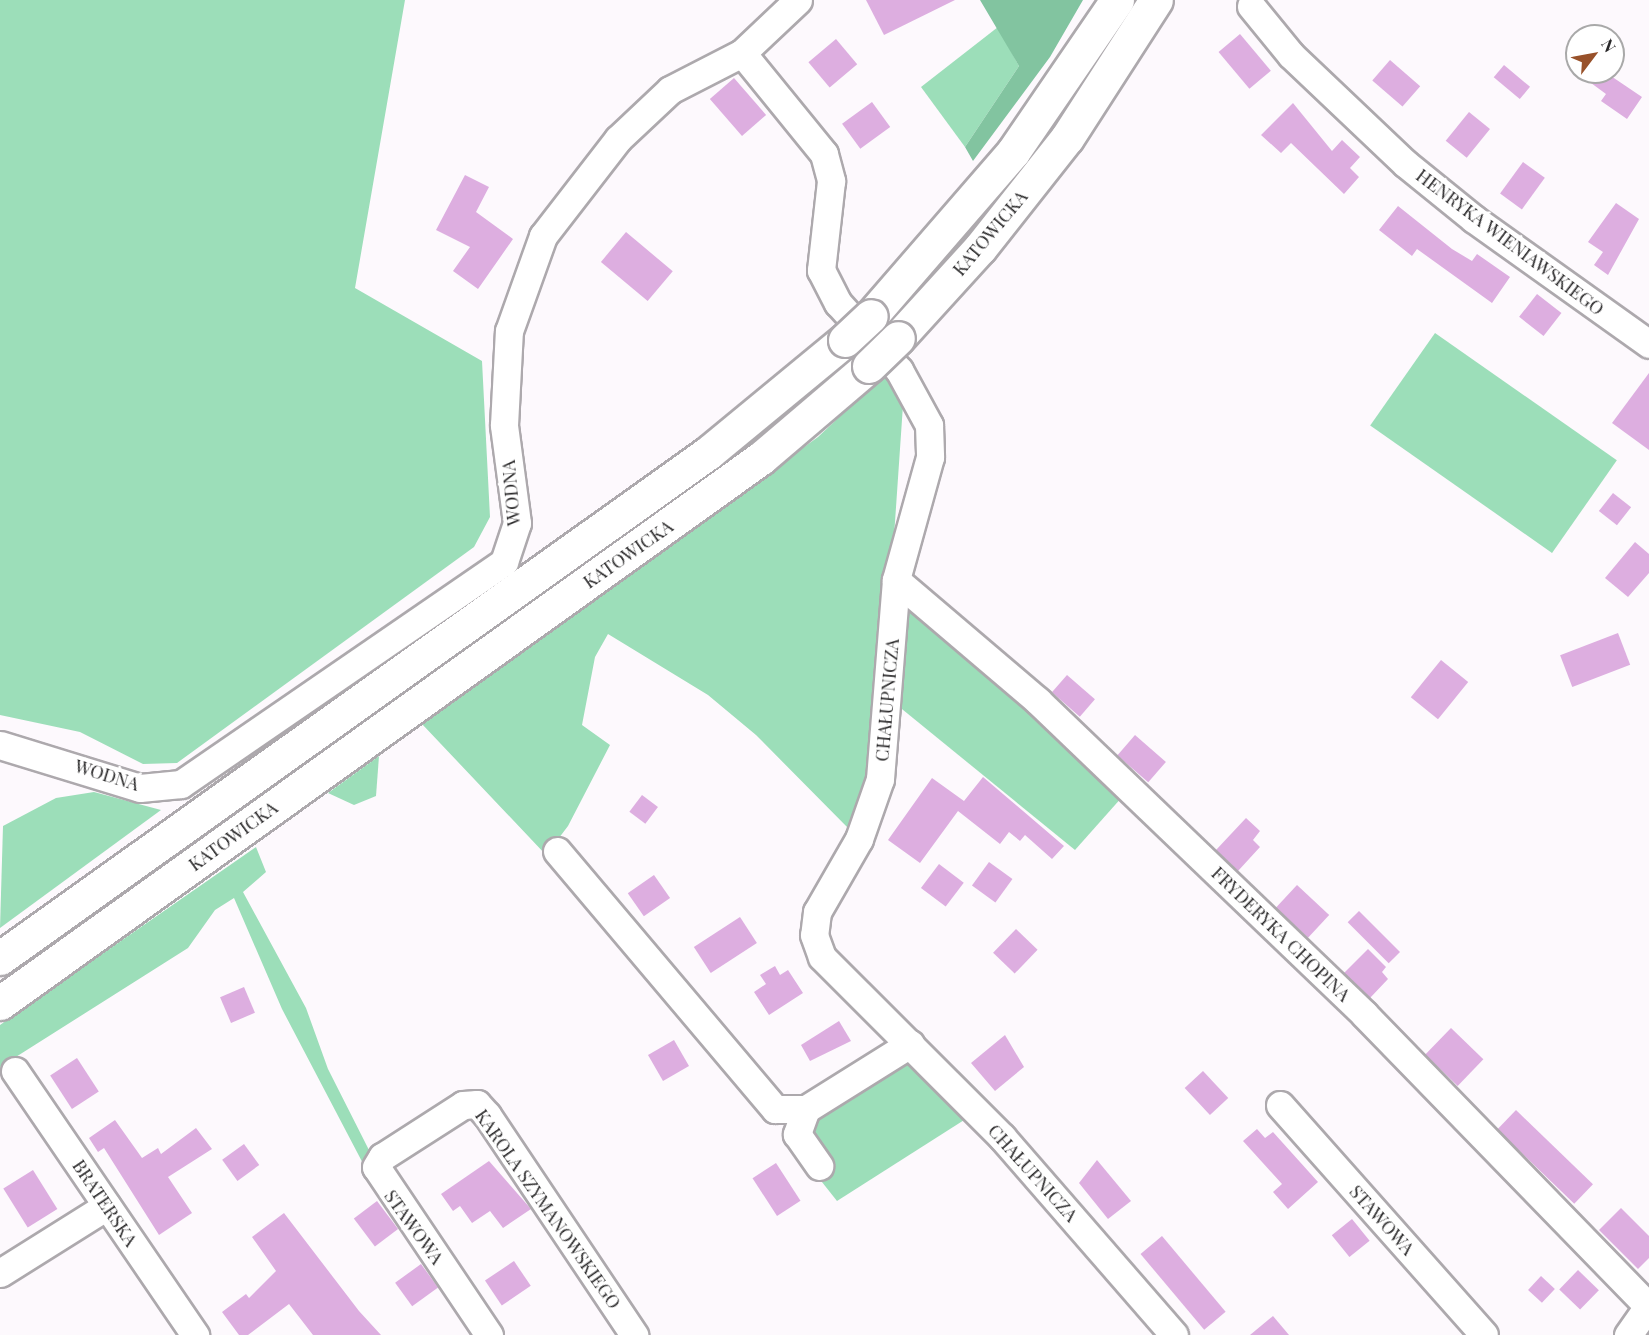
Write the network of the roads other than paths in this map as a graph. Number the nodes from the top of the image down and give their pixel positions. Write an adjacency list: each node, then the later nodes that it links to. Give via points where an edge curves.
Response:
1 (798, 0): 5 (street, WODNA)
2 (1117, 0): 10 (main road, KATOWICKA, bridge, via 1013,153 871,316 845,340 708,453)
3 (1156, 0): 11 (main road, KATOWICKA, bridge, via 1067,138 980,248 869,366 761,458)
4 (1251, 6): 6 (street, HENRYKA WIENIAWSKIEGO, via 1291,55 1406,164 1474,219)
5 (742, 52): 7 (street, CHAŁUPNICZA, via 824,154 831,181 821,270 838,303 899,370 929,424 930,457); 8 (street, WODNA, via 670,90 618,140 543,236 529,263 509,331 504,425 517,522 504,562 181,784 140,788)
6 (1649, 344)
7 (896, 579): 12 (street, CHAŁUPNICZA, via 880,779 859,839 817,912 814,935 822,957); 20 (street, FRYDERYKA CHOPINA, via 1038,701 1364,1014)
8 (0, 745)
9 (557, 850): 15 (street, via 775,1109)
10 (0, 958)
11 (0, 1003)
12 (910, 1044): 15 (street); 24 (street, CHAŁUPNICZA, via 1002,1137)
13 (15, 1071): 18 (street, BRATERSKA)
14 (1280, 1105): 25 (street, STAWOWA)
15 (801, 1122): 17 (street)
16 (423, 1131): 22 (street, STAWOWA, via 382,1157 376,1167 380,1179); 23 (street, KAROLA SZYMANOWSKIEGO, via 463,1105 477,1104)
17 (819, 1166)
18 (107, 1206): 19 (street); 21 (street, BRATERSKA)
19 (0, 1273)
20 (1649, 1306): 26 (street)
21 (195, 1335)
22 (489, 1335)
23 (634, 1335)
24 (1174, 1335)
25 (1484, 1335)
26 (1628, 1335)

